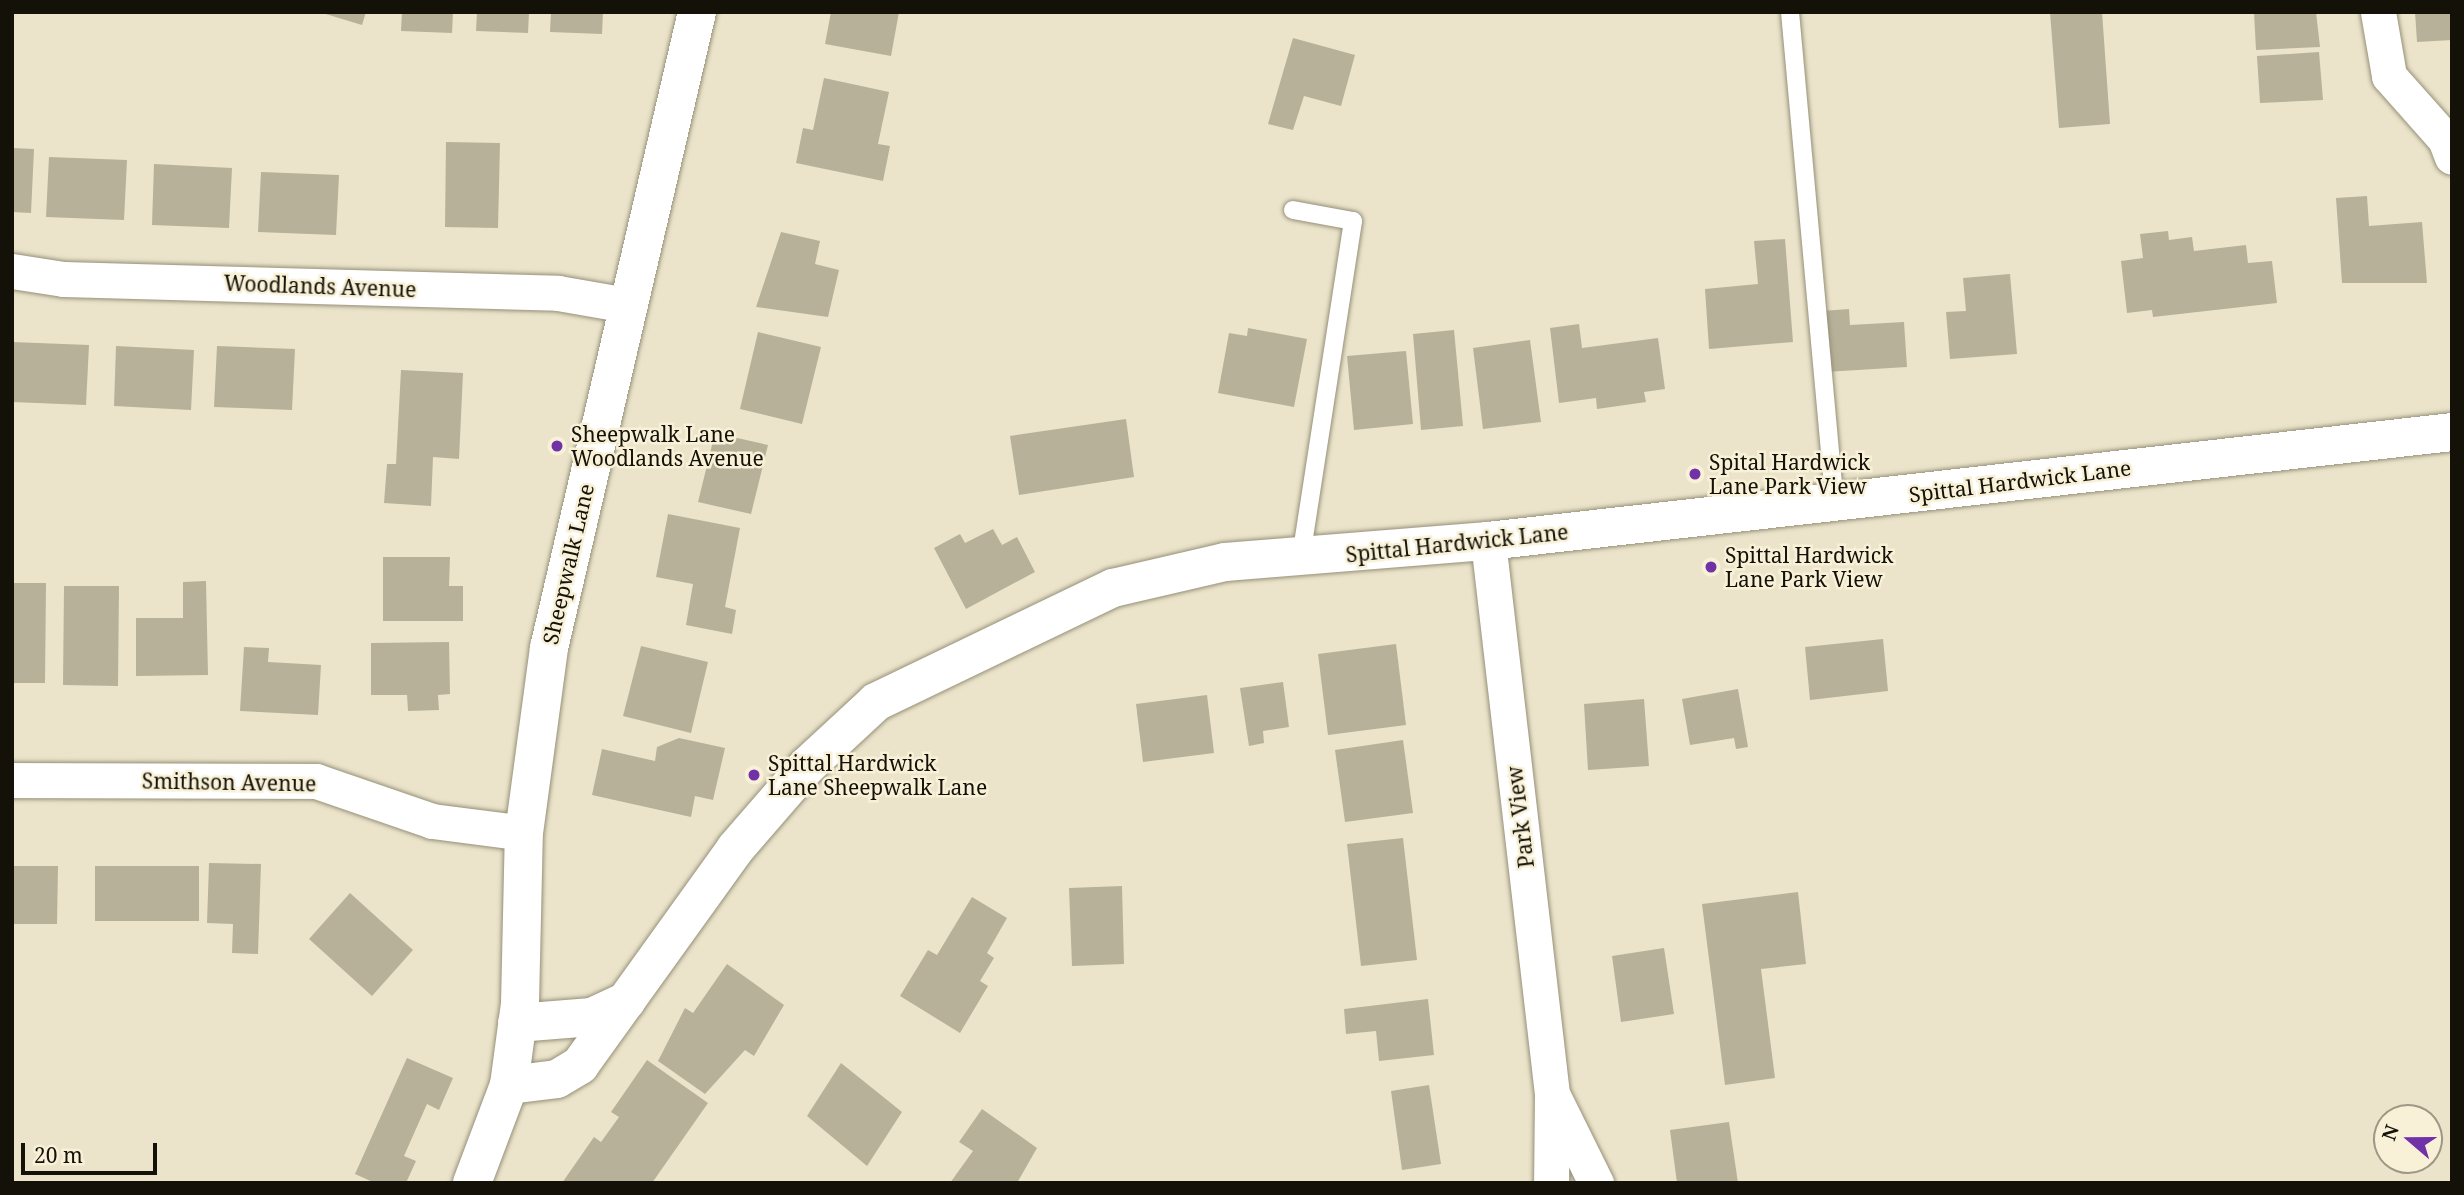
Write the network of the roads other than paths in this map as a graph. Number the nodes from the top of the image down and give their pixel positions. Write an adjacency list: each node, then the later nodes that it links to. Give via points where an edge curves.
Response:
1 (697, 12): 7 (street, Sheepwalk Lane)
2 (1790, 12): 9 (lane)
3 (2378, 12): 4 (street, via 2389,76 2445,139)
4 (2452, 157)
5 (1293, 209): 11 (lane, via 1353,220)
6 (12, 271): 7 (street, Woodlands Avenue, via 63,279 558,293)
7 (626, 305): 13 (street, Sheepwalk Lane, via 548,648)
8 (2452, 432): 9 (street, Spittal Hardwick Lane)
9 (1835, 502): 10 (street, Spittal Hardwick Lane)
10 (1488, 541): 11 (street, Spittal Hardwick Lane); 17 (street, Park View)
11 (1301, 558): 14 (street, Spittal Hardwick Lane, via 1225,562 1113,588 876,702 807,766 735,849)
12 (12, 780): 13 (street, Smithson Avenue, via 316,781 432,821)
13 (524, 833): 15 (street, Sheepwalk Lane)
14 (626, 1001): 15 (street, Spittal Hardwick Lane, via 592,1017); 16 (street, Spittal Hardwick Lane, via 580,1065 557,1079)
15 (517, 1023): 16 (street, Sheepwalk Lane)
16 (509, 1085): 18 (street, Sheepwalk Lane)
17 (1552, 1094): 19 (street, Park View); 20 (street, Park View)
18 (472, 1183)
19 (1552, 1183)
20 (1596, 1183)

